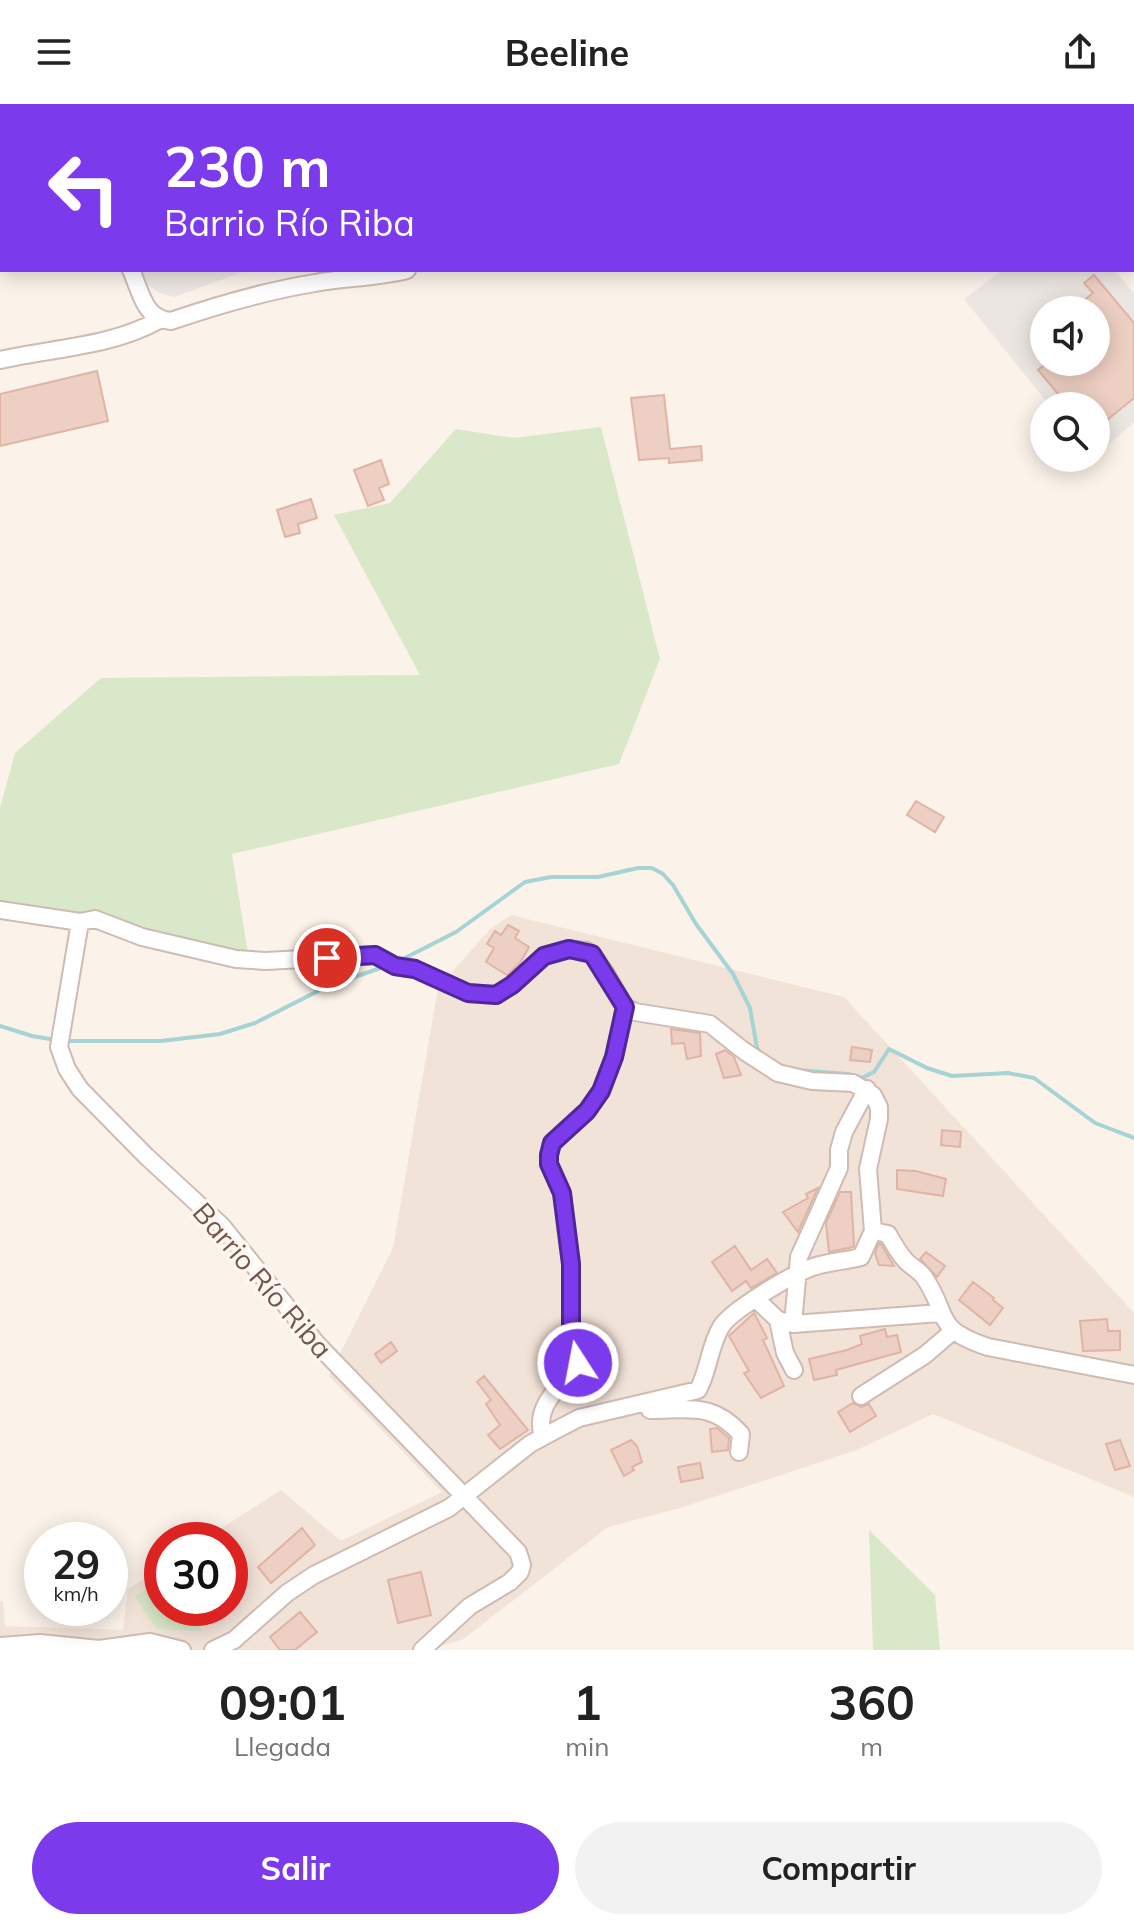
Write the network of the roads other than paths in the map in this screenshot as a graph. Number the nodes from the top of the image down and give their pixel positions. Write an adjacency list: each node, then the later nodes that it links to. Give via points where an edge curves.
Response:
1 (132, 272): 3 (street, via 149,313)
2 (400, 272): 3 (street, via 271,291)
3 (159, 320): 4 (street, via 85,345)
4 (0, 360)
5 (0, 910): 6 (street)
6 (80, 922): 7 (street, via 95,919 142,937 236,959 375,955 468,993 496,995 544,956 569,949 587,951); 21 (street, Barrio Río Riba, via 60,1039 67,1069 80,1089 222,1226 317,1344)
7 (625, 1007): 8 (street, via 710,1024 778,1073); 19 (street, via 601,1091 552,1143 549,1155 562,1193 578,1363 540,1413)
8 (867, 1089): 9 (street, via 879,1107 868,1169); 10 (street, via 844,1132 839,1168 804,1243)
9 (873, 1231): 10 (street, via 861,1257 808,1268); 12 (street, via 888,1234 907,1263 921,1273)
10 (797, 1276): 11 (street); 13 (street)
11 (756, 1299): 13 (street); 18 (street, via 722,1324 698,1390)
12 (940, 1313): 13 (street); 14 (street)
13 (786, 1322): 15 (street, via 785,1353)
14 (953, 1331): 16 (street, via 988,1347); 17 (street)
15 (794, 1370)
16 (1134, 1375)
17 (861, 1396)
18 (637, 1406): 19 (street, via 579,1418); 20 (street, via 712,1411 741,1434)
19 (543, 1437): 21 (street)
20 (739, 1452)
21 (465, 1494): 24 (street, via 449,1508 314,1575 234,1640); 25 (street, Barrio Río Riba, via 518,1552 522,1565 510,1582 470,1606)
22 (0, 1646): 23 (street, via 40,1643 99,1649 150,1642)
23 (182, 1650)
24 (213, 1650)
25 (422, 1650)

